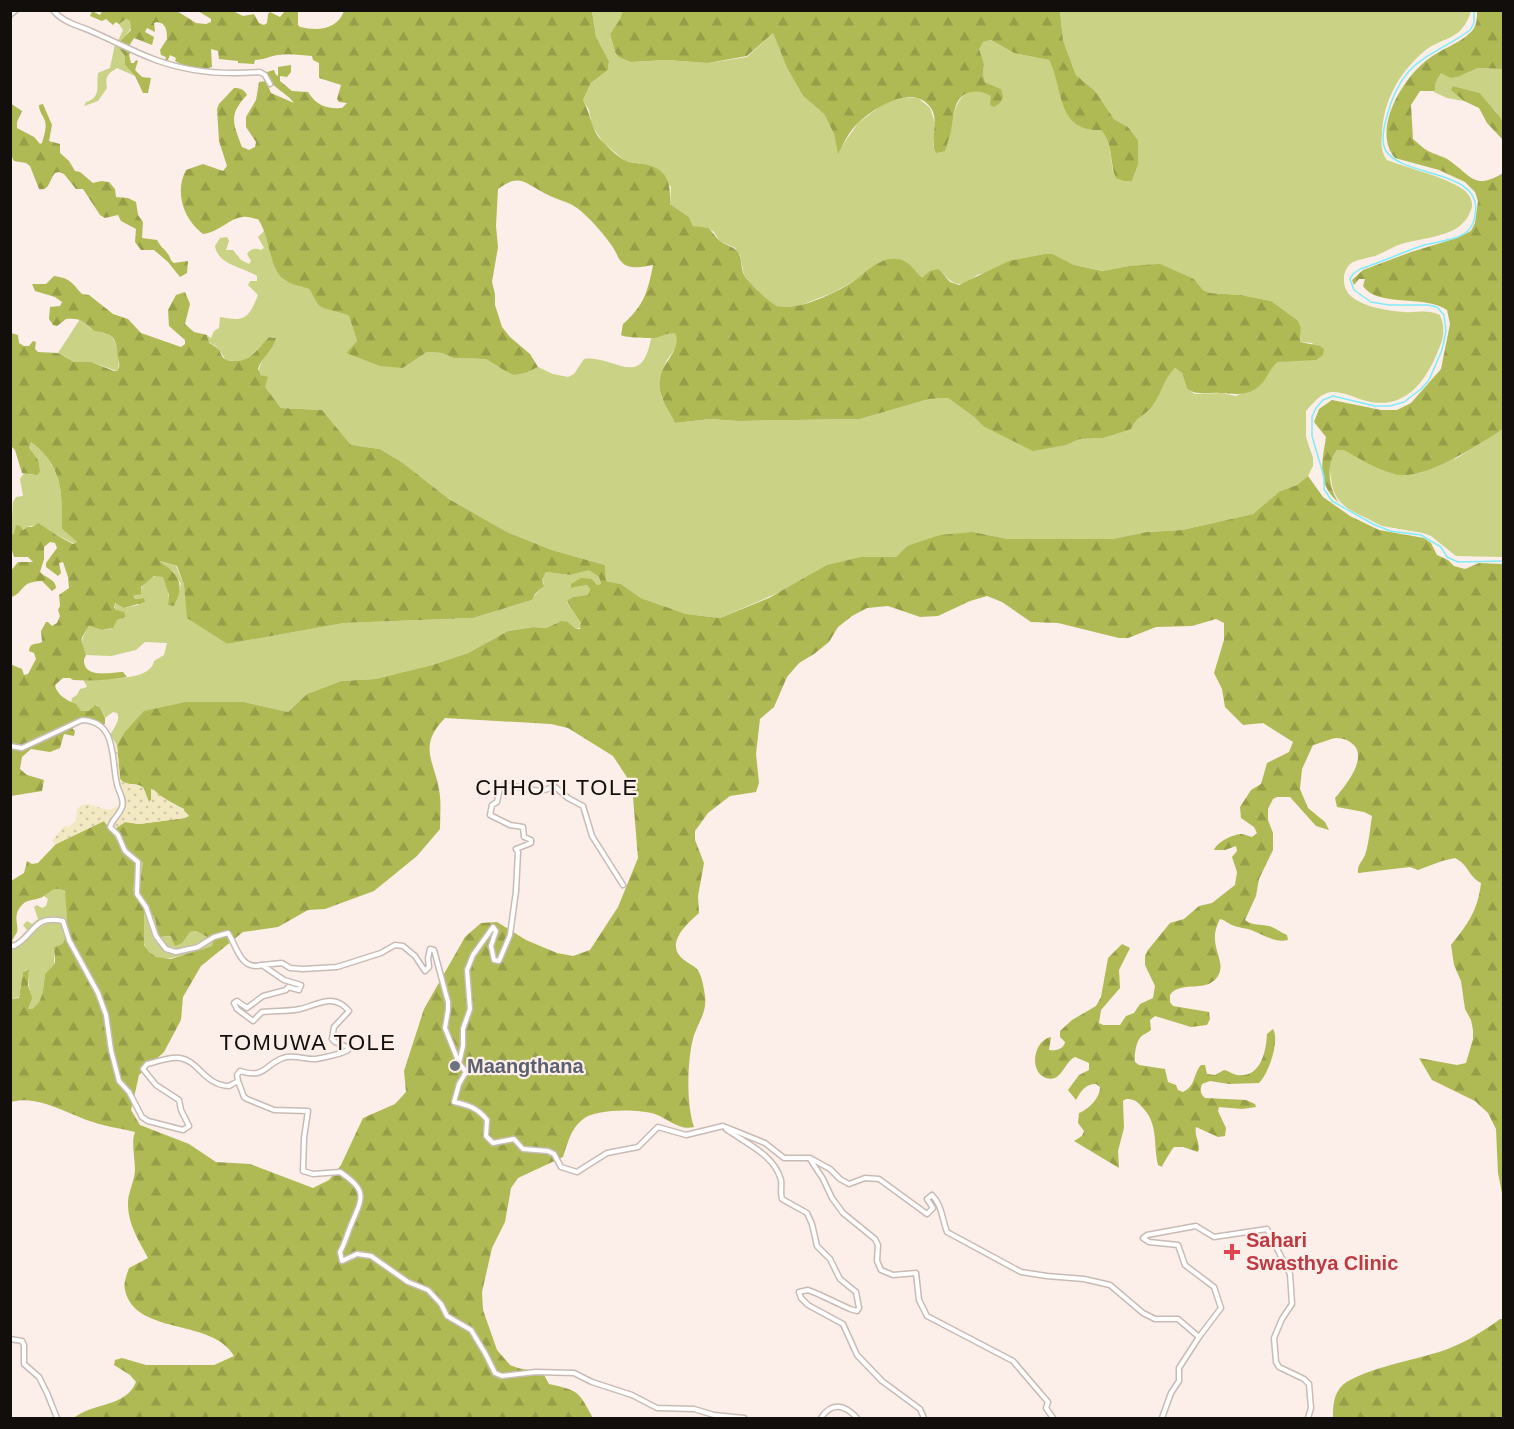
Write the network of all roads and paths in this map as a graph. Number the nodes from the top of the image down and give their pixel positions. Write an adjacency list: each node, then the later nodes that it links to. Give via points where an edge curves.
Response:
1 (16, 10): 3 (street)
2 (53, 10): 4 (street, via 63,21 157,60 223,74 260,72)
3 (10, 15)
4 (270, 84)
5 (10, 746): 8 (street, via 22,748 82,720 100,727 111,743 116,782 123,800 110,827 125,851 138,862 137,894 161,944 176,952 228,933 242,959 253,966)
6 (623, 885): 9 (street, via 592,836 583,806 554,786 546,791 503,785 500,788 490,815 523,827 524,837 531,843 516,849 510,935 499,961 494,960 491,946 496,931 493,927 466,970 470,1009)
7 (10, 945): 10 (street, via 22,942 42,920 63,921 106,1015 119,1081 148,1121 183,1130 189,1126 179,1100 156,1085 143,1069 147,1064 181,1058 209,1081 229,1086)
8 (262, 965): 9 (street, via 337,967 395,945 403,946 425,970 429,967 430,948 434,950 448,1002 445,1028); 10 (street, via 284,980 298,983 299,990 288,987 263,996 247,1008 237,1001 237,1009 253,1021 262,1012 302,1009 321,1001 341,1004 349,1011 334,1027 332,1039 348,1050 314,1059 284,1057 260,1073 240,1071)
9 (459, 1063): 11 (street, via 466,1072 454,1102 481,1111 488,1120 486,1136 493,1143 514,1140 523,1149 548,1151 561,1167 577,1172 606,1153 638,1147 658,1127 686,1135)
10 (238, 1081): 16 (street, via 247,1099 274,1110 308,1111 303,1171 340,1172 358,1189 361,1202 340,1251 342,1261 357,1254 371,1256 428,1290 447,1316 471,1330 495,1373 574,1373 657,1408 694,1409)
11 (723, 1126): 12 (street, via 765,1143 784,1158); 19 (street, via 763,1152 780,1178 782,1199 807,1213 817,1246 830,1259 840,1279 856,1292 859,1308 850,1310 808,1290 799,1292 801,1298 843,1324 857,1355 882,1381 920,1409)
12 (810, 1158): 13 (street, via 849,1184 865,1178 879,1179 927,1214 933,1208 927,1199 932,1195 940,1205 947,1232 1021,1272 1110,1285 1143,1313 1155,1319 1178,1319); 20 (street, via 843,1213 875,1239 881,1270 894,1275 916,1273 919,1299 927,1316 1013,1361 1048,1402 1046,1408)
13 (1199, 1337): 21 (street, via 1179,1368 1179,1381); 22 (street, via 1221,1308 1214,1287 1185,1265 1178,1245 1143,1238 1196,1226 1214,1237 1267,1229 1290,1274 1292,1304 1275,1338 1277,1365 1308,1384)
14 (10, 1339): 15 (street, via 22,1341 24,1364 39,1377)
15 (57, 1419)
16 (744, 1419)
17 (820, 1419): 18 (street, via 832,1408 842,1407)
18 (857, 1419)
19 (924, 1419)
20 (1053, 1419)
21 (1162, 1419)
22 (1308, 1419)

